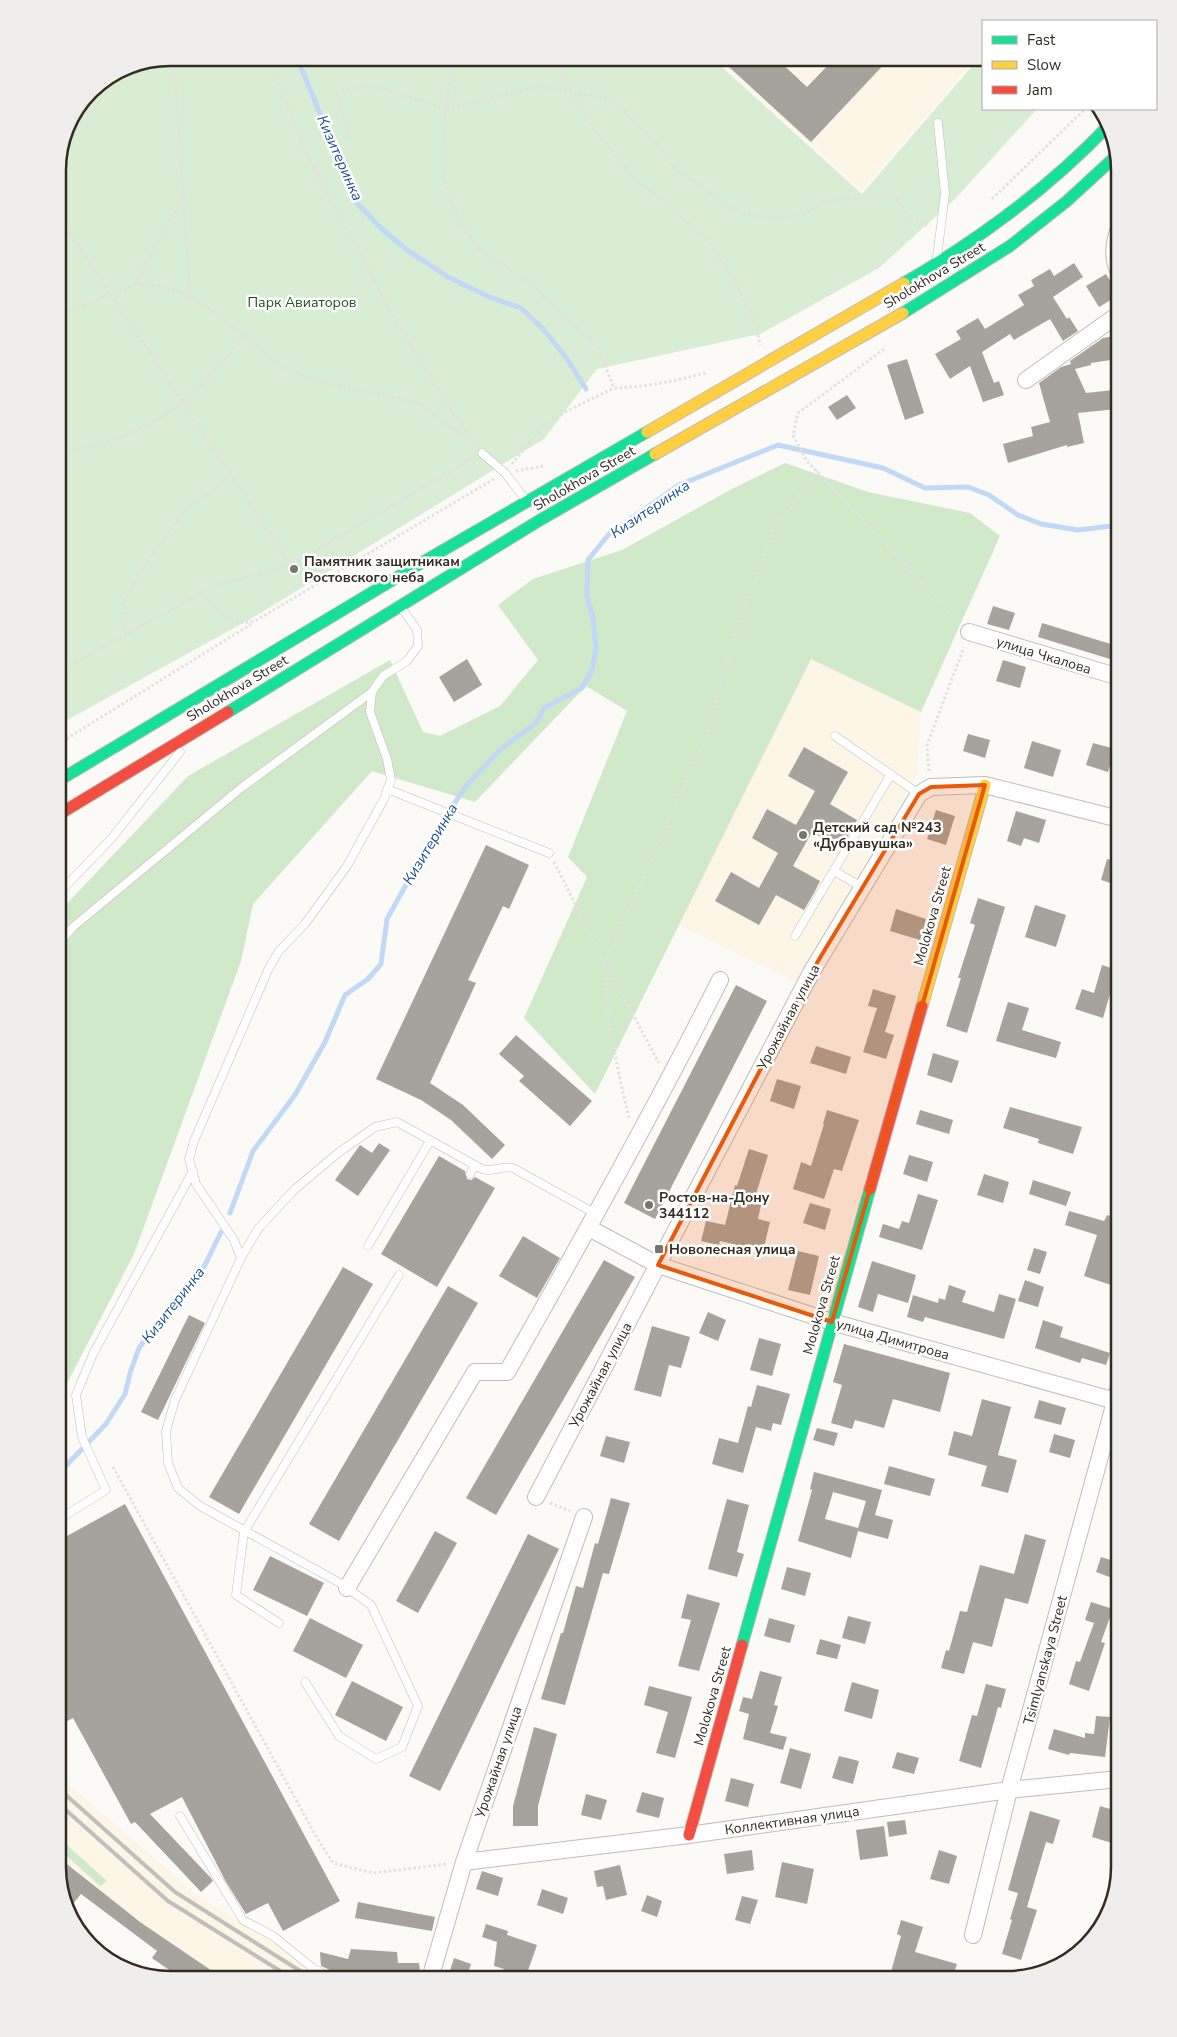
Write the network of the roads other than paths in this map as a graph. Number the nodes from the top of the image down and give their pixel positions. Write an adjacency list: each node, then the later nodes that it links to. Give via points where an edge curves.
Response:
1 (938, 123): 4 (lane, via 945,194)
2 (1103, 132): 4 (main road, Sholokhova Street, via 1052,181 995,226)
3 (1110, 161): 9 (main road, Sholokhova Street, via 1010,246 932,296 540,520)
4 (936, 264): 8 (main road, Sholokhova Street)
5 (1111, 320): 6 (street)
6 (1026, 380)
7 (482, 453): 8 (lane)
8 (526, 500): 16 (main road, Sholokhova Street)
9 (401, 607): 12 (lane, via 417,630 418,646 407,661 383,676); 13 (main road, Sholokhova Street)
10 (969, 632): 11 (street, улица Чкалова)
11 (1111, 674)
12 (372, 692): 18 (lane, via 370,712 391,780); 26 (lane, via 241,788)
13 (200, 728): 20 (main road, Sholokhova Street); 24 (lane, via 111,839)
14 (835, 736): 15 (lane)
15 (891, 774): 19 (lane); 23 (lane)
16 (66, 776)
17 (985, 785): 19 (street); 21 (street); 38 (main road, Molokova Street)
18 (386, 789): 22 (lane); 31 (lane, via 384,799 347,866 305,924 279,951 268,970 194,1141 189,1159)
19 (925, 790): 25 (street, Урожайная улица)
20 (66, 810)
21 (1111, 816)
22 (549, 853)
23 (834, 871): 25 (lane); 27 (lane)
24 (66, 886)
25 (862, 887): 36 (street, Урожайная улица, via 812,970)
26 (66, 936)
27 (796, 936)
28 (720, 980): 33 (street)
29 (430, 1141): 30 (lane); 34 (lane); 35 (lane, via 397,1122 375,1127 294,1190 258,1228)
30 (475, 1165): 32 (lane); 33 (lane, via 486,1171 513,1168)
31 (192, 1171): 35 (lane, via 196,1184 234,1240); 42 (lane, via 93,1354 76,1395 82,1437 106,1490)
32 (470, 1174)
33 (593, 1221): 36 (street, улица Димитрова); 45 (street, via 507,1372 475,1372)
34 (368, 1246)
35 (241, 1258): 44 (lane, via 175,1400 166,1430 168,1463 178,1488 200,1506)
36 (658, 1265): 38 (street, улица Димитрова); 41 (street, Урожайная улица)
37 (399, 1275): 44 (lane)
38 (832, 1322): 39 (street, улица Димитрова); 51 (main road, Molokova Street)
39 (1111, 1395)
40 (1111, 1422): 49 (street, Tsimlyanskaya Street)
41 (536, 1497)
42 (66, 1515)
43 (584, 1517): 52 (street, Урожайная улица)
44 (244, 1532): 45 (lane); 46 (lane, via 236,1596)
45 (347, 1588): 47 (lane, via 371,1605 418,1706 402,1747 376,1759 339,1736)
46 (280, 1623)
47 (304, 1682)
48 (1111, 1780): 49 (street, Коллективная улица)
49 (1009, 1790): 51 (street, Коллективная улица); 53 (street, Tsimlyanskaya Street)
50 (180, 1816): 54 (lane, via 243,1920 273,1936)
51 (689, 1835): 52 (street, Коллективная улица)
52 (464, 1862): 55 (street, Урожайная улица)
53 (974, 1935)
54 (320, 1971)
55 (432, 1971)

